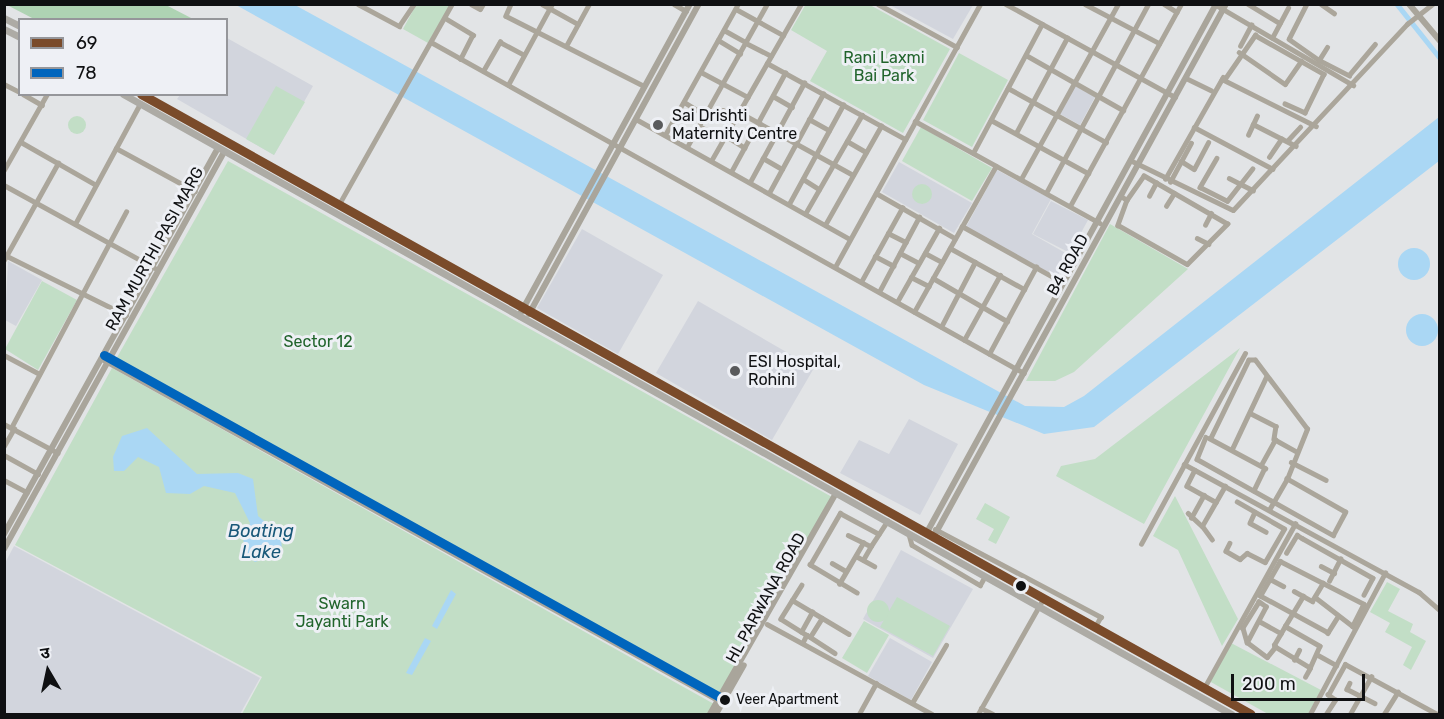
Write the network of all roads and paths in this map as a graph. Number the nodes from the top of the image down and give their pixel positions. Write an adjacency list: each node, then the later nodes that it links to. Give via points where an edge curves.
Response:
1 (358, 4): 24 (street, via 399,26)
2 (452, 4): 36 (street)
3 (471, 4): 4 (street, via 478,9)
4 (483, 4)
5 (511, 4): 47 (street, via 506,16)
6 (542, 4): 27 (street)
7 (589, 4): 40 (street)
8 (674, 4): 30 (street)
9 (699, 4): 113 (street)
10 (767, 4): 38 (street)
11 (801, 4): 48 (street)
12 (878, 4): 59 (street)
13 (980, 4): 59 (street)
14 (1085, 4): 37 (street)
15 (1118, 4): 37 (street)
16 (1148, 4): 46 (street)
17 (1164, 4): 32 (street)
18 (1181, 4): 32 (street)
19 (1248, 4): 39 (street)
20 (1307, 4): 67 (street, via 1289,38)
21 (1321, 4): 33 (street)
22 (1409, 4): 34 (street)
23 (1432, 4): 34 (street)
24 (412, 5)
25 (1007, 5): 41 (street)
26 (1216, 5): 29 (street); 89 (street, B4 ROAD)
27 (551, 7): 40 (street); 47 (street)
28 (737, 7): 38 (street); 45 (street)
29 (1225, 7): 43 (street); 77 (street, B4 ROAD)
30 (688, 8): 85 (street)
31 (1288, 8): 39 (street)
32 (1177, 12): 56 (street)
33 (1334, 13)
34 (1418, 15): 53 (street); 84 (street)
35 (4, 18): 42 (main road)
36 (445, 18): 54 (street); 68 (street, via 473,35)
37 (1111, 18): 46 (street); 61 (street)
38 (758, 21): 48 (street); 55 (street)
39 (1280, 23): 51 (street)
40 (578, 24): 58 (street)
41 (1042, 24): 50 (street); 65 (street)
42 (18, 25)
43 (1251, 25): 51 (street); 78 (street)
44 (4, 29): 49 (main road)
45 (724, 30): 52 (street); 55 (street)
46 (1135, 31): 56 (street); 71 (street)
47 (537, 32): 58 (street); 64 (street)
48 (783, 35): 66 (street)
49 (18, 36)
50 (1067, 38): 61 (street); 72 (street)
51 (1272, 38): 67 (street)
52 (718, 40): 63 (street); 74 (street)
53 (1440, 41)
54 (431, 42): 68 (street); 195 (street)
55 (746, 42): 63 (street); 66 (street)
56 (1160, 43): 76 (street)
57 (1375, 44): 69 (street, via 1349,75)
58 (566, 46): 85 (street)
59 (957, 47): 117 (street)
60 (1327, 47): 69 (street)
61 (1092, 52): 71 (street); 80 (street)
62 (1239, 52): 67 (street, via 1254,34); 67 (street, via 1285,84); 78 (street)
63 (740, 53): 82 (street)
64 (524, 55): 73 (street, via 500,42); 83 (street)
65 (1026, 55): 72 (street); 86 (street)
66 (771, 56): 70 (street)
67 (1301, 56): 69 (street); 84 (street); 102 (street, via 1325,77 1305,113)
68 (461, 59): 73 (street)
69 (1319, 60)
70 (767, 63): 75 (street); 97 (street)
71 (1114, 64): 76 (street); 96 (street)
72 (1050, 69): 80 (street); 99 (street)
73 (483, 71): 83 (street)
74 (701, 72): 82 (street); 100 (street)
75 (785, 73): 79 (street); 95 (street)
76 (1140, 78): 89 (street); 107 (street)
77 (1186, 78): 87 (street); 98 (street, B4 ROAD)
78 (1223, 80): 122 (street); 123 (street)
79 (804, 83): 90 (street); 105 (street)
80 (1074, 83): 96 (street); 109 (street)
81 (4, 84): 88 (street)
82 (723, 84): 97 (street); 110 (street)
83 (508, 85): 140 (street)
84 (1353, 85): 122 (street)
85 (644, 86): 140 (street)
86 (1008, 87): 99 (street); 116 (street)
87 (1211, 90)
88 (18, 91)
89 (1167, 93): 98 (street); 156 (street, B4 ROAD)
90 (823, 94): 104 (street); 115 (street)
91 (26, 96): 103 (street)
92 (46, 96): 103 (street)
93 (126, 96): 101 (main road)
94 (145, 96): 173 (main road)
95 (773, 96): 105 (street); 118 (street)
96 (1098, 96): 107 (street); 125 (street)
97 (748, 97): 108 (street)
98 (1175, 97): 161 (street, B4 ROAD)
99 (1033, 101): 109 (street); 128 (street)
100 (684, 102): 110 (street); 129 (street)
101 (140, 104): 145 (street); 148 (main road)
102 (1285, 104)
103 (42, 105): 136 (street)
104 (843, 105): 111 (street); 126 (street)
105 (792, 107): 127 (street)
106 (723, 110): 114 (street)
107 (1123, 110): 137 (street)
108 (739, 112): 114 (street); 118 (street)
109 (1057, 114): 125 (street); 142 (street)
110 (705, 115): 120 (street)
111 (862, 115): 121 (street); 134 (street)
112 (1257, 116): 119 (street)
113 (636, 118): 129 (street); 146 (street)
114 (736, 118): 131 (street)
115 (810, 119): 126 (street); 141 (street)
116 (991, 120): 128 (street); 150 (street)
117 (915, 121): 133 (street); 150 (street)
118 (758, 123): 127 (street); 147 (street)
119 (1253, 124): 130 (street); 132 (street)
120 (699, 126): 131 (street); 144 (street)
121 (881, 126): 133 (street); 149 (street)
122 (1316, 126): 143 (street)
123 (1194, 127): 165 (street); 174 (street)
124 (1300, 127): 135 (street)
125 (1081, 128): 137 (street); 155 (street)
126 (829, 130): 151 (street)
127 (777, 133): 141 (street); 153 (street)
128 (1016, 133): 142 (street)
129 (665, 135): 144 (street)
130 (1248, 135)
131 (725, 137): 147 (street); 157 (street)
132 (1281, 139): 135 (street); 152 (street)
133 (906, 140): 184 (street)
134 (847, 141): 149 (street); 160 (street)
135 (1287, 141): 143 (street)
136 (21, 142): 159 (street); 166 (street)
137 (1106, 142): 168 (street)
138 (1191, 143): 158 (street)
139 (1208, 143): 158 (street, via 1194,169)
140 (613, 144): 146 (street); 211 (street)
141 (796, 144): 151 (street); 163 (street)
142 (1039, 146): 155 (street); 172 (street)
143 (1296, 146): 165 (street)
144 (687, 147): 157 (street)
145 (116, 148): 179 (street); 183 (street)
146 (620, 148): 215 (street); 228 (street)
147 (745, 148): 167 (street)
148 (221, 150): 180 (main road); 183 (street, RAM MURTHI PASI MARG); 230 (street, RAM MURTHI PASI MARG)
149 (866, 152): 169 (street)
150 (973, 153): 162 (street)
151 (816, 155): 160 (street); 171 (street)
152 (1269, 157)
153 (763, 158): 163 (street); 175 (street)
154 (1217, 158): 177 (street, via 1200,187 1229,201)
155 (1064, 160): 168 (street); 187 (street)
156 (1130, 160): 161 (street); 203 (street, B4 ROAD)
157 (711, 161): 167 (street)
158 (1181, 161): 174 (street)
159 (58, 164): 179 (street); 192 (street)
160 (834, 164): 169 (street); 181 (street)
161 (1138, 164): 174 (street); 188 (street, B4 ROAD)
162 (996, 166): 172 (street); 208 (street)
163 (782, 169): 186 (street)
164 (1252, 169): 177 (street)
165 (1274, 169): 182 (street)
166 (4, 170)
167 (731, 172): 175 (street)
168 (1088, 173): 197 (street)
169 (853, 175): 205 (street)
170 (1229, 178): 177 (street)
171 (802, 179): 181 (street); 194 (street)
172 (1021, 179): 187 (street)
173 (292, 180): 180 (main road); 195 (main road)
174 (1168, 180): 190 (street)
175 (750, 182): 186 (street)
176 (1156, 183): 185 (street); 189 (street); 191 (street, via 1142,176)
177 (1241, 184): 182 (street)
178 (4, 185): 192 (street)
179 (96, 185): 204 (street)
180 (288, 187): 244 (main road)
181 (819, 189): 201 (street)
182 (1253, 190): 190 (street, via 1229,211)
183 (195, 191): 230 (street, RAM MURTHI PASI MARG)
184 (876, 192): 198 (street); 214 (street)
185 (1174, 192): 193 (street); 196 (street)
186 (769, 193): 194 (street)
187 (1046, 193): 197 (street)
188 (1121, 196): 191 (street); 206 (street, B4 ROAD)
189 (1149, 196)
190 (1197, 196): 193 (street)
191 (1128, 200): 218 (street, via 1118,225 1187,264)
192 (36, 203): 204 (street); 223 (street)
193 (1193, 203): 200 (street)
194 (789, 204): 201 (street)
195 (338, 206): 244 (main road)
196 (1166, 206)
197 (1070, 207): 203 (street)
198 (902, 208): 202 (street); 210 (street)
199 (126, 212): 217 (street)
200 (1211, 213): 207 (street); 218 (street, via 1227,222)
201 (805, 214): 205 (street)
202 (919, 217): 209 (street); 216 (street)
203 (1096, 221): 206 (street); 235 (street, B4 ROAD)
204 (75, 224): 217 (street)
205 (825, 225): 214 (street)
206 (1104, 225): 254 (street, B4 ROAD)
207 (1205, 225)
208 (962, 226): 212 (street); 229 (street)
209 (939, 228): 212 (street); 220 (street)
210 (888, 232): 216 (street); 222 (street)
211 (561, 238): 215 (street); 244 (street)
212 (955, 238): 219 (street)
213 (1197, 238): 218 (street)
214 (850, 239): 228 (street)
215 (568, 242): 244 (street)
216 (906, 242): 221 (street)
217 (109, 243): 230 (street); 240 (street)
218 (1209, 244)
219 (950, 248): 224 (street); 225 (street)
220 (925, 253): 224 (street); 226 (street)
221 (900, 254): 226 (street); 227 (street)
222 (875, 256): 227 (street); 234 (street)
223 (6, 258): 240 (street)
224 (942, 262): 233 (street)
225 (975, 262): 231 (street); 239 (street)
226 (919, 263): 232 (street)
227 (894, 266): 238 (street)
228 (835, 267): 234 (street)
229 (1036, 267): 235 (street); 237 (street)
230 (156, 269): 245 (street, RAM MURTHI PASI MARG); 252 (street, RAM MURTHI PASI MARG)
231 (1000, 275): 237 (street); 242 (street)
232 (911, 277): 236 (street); 241 (street)
233 (933, 278): 236 (street); 239 (street)
234 (861, 282): 238 (street)
235 (1062, 282): 253 (street, B4 ROAD)
236 (928, 286): 243 (street)
237 (1024, 289): 246 (street)
238 (879, 292): 241 (street)
239 (958, 293): 242 (street); 247 (street)
240 (82, 294): 245 (street); 255 (street)
241 (897, 303): 243 (street)
242 (982, 307): 246 (street); 248 (street)
243 (914, 312): 247 (street)
244 (524, 314): 268 (main road)
245 (126, 315): 252 (street, RAM MURTHI PASI MARG)
246 (1007, 321): 250 (street)
247 (940, 327): 248 (street)
248 (964, 340): 250 (street)
249 (1245, 353): 260 (street)
250 (989, 354): 253 (street)
251 (4, 355): 255 (street)
252 (106, 359): 264 (street, RAM MURTHI PASI MARG); 363 (street)
253 (1016, 369): 254 (street); 288 (street, B4 ROAD)
254 (1024, 373): 290 (street, B4 ROAD)
255 (39, 374): 259 (street)
256 (1266, 377): 257 (street); 260 (street, via 1255,360 1249,360); 265 (street, via 1307,429)
257 (1251, 413): 261 (street, via 1276,426); 263 (street)
258 (4, 424): 259 (street)
259 (12, 428): 262 (street); 264 (street)
260 (1206, 437): 263 (street); 269 (street); 277 (street, via 1197,459)
261 (1275, 440): 265 (street); 270 (street)
262 (4, 446)
263 (1232, 449): 270 (street)
264 (55, 451): 272 (street, RAM MURTHI PASI MARG); 292 (street, RAM MURTHI PASI MARG)
265 (1296, 451): 267 (street)
266 (4, 455): 272 (street)
267 (1291, 462): 273 (street); 275 (street)
268 (794, 464): 279 (main road); 295 (main road)
269 (1184, 464): 271 (street); 306 (street)
270 (1261, 465): 277 (street, via 1266,471)
271 (1195, 470): 276 (street); 280 (street, via 1187,484)
272 (38, 474): 278 (street, RAM MURTHI PASI MARG)
273 (1287, 479): 283 (street); 298 (street, via 1345,512)
274 (4, 480): 278 (street)
275 (1326, 480)
276 (1225, 486): 281 (street); 284 (street)
277 (1254, 491): 283 (street)
278 (27, 492): 292 (street, RAM MURTHI PASI MARG)
279 (838, 494): 286 (main road); 338 (street, HL PARWANA ROAD); 363 (street)
280 (1204, 495): 281 (street); 289 (street, via 1190,516)
281 (1216, 502): 289 (street)
282 (1237, 502): 285 (street)
283 (1275, 502): 284 (street); 298 (street)
284 (1269, 510): 287 (street)
285 (1255, 512): 293 (street, via 1250,523); 297 (street, via 1283,526)
286 (887, 521): 294 (street); 331 (main road, via 986,576)
287 (1295, 524): 291 (street); 301 (street)
288 (930, 526): 290 (street); 295 (street, B4 ROAD)
289 (1202, 526): 302 (street)
290 (938, 530): 300 (street, B4 ROAD); 324 (street)
291 (1305, 530): 299 (street); 303 (street)
292 (7, 531): 308 (street, RAM MURTHI PASI MARG)
293 (1266, 532)
294 (879, 534): 307 (street); 321 (street, via 840,513 810,568)
295 (926, 534): 300 (main road)
296 (848, 535): 304 (street)
297 (1281, 535): 301 (street); 305 (street, via 1265,562 1247,553 1240,559 1226,551)
298 (1333, 535): 303 (street)
299 (1302, 537): 309 (street, via 1297,535); 311 (street)
300 (933, 538): 331 (main road)
301 (1287, 538): 360 (street)
302 (1212, 540)
303 (1328, 542): 318 (street)
304 (863, 543): 307 (street); 310 (street)
305 (1230, 543)
306 (1141, 544)
307 (871, 546): 312 (street)
308 (4, 549)
309 (1286, 554)
310 (856, 556): 312 (street); 316 (street)
311 (1340, 559): 317 (street); 327 (street, via 1373,579)
312 (863, 560): 314 (street)
313 (832, 563): 316 (street)
314 (874, 566)
315 (1321, 566): 317 (street)
316 (846, 571): 321 (street)
317 (1334, 573): 320 (street)
318 (1385, 573): 332 (street); 340 (street)
319 (1270, 579): 320 (street, via 1280,561); 323 (street); 334 (street, via 1260,596)
320 (1326, 582): 329 (street); 340 (street, via 1364,604)
321 (839, 584): 326 (street)
322 (802, 585): 330 (street)
323 (1283, 586)
324 (1054, 590): 331 (street); 341 (street, via 1101,617)
325 (1294, 591): 328 (street)
326 (857, 593)
327 (1364, 595)
328 (1303, 596): 329 (street, via 1312,601); 334 (street)
329 (1315, 597): 335 (street, via 1333,607)
330 (792, 600): 333 (street); 342 (street, via 781,619)
331 (1043, 602): 341 (main road); 366 (street); 375 (main road)
332 (1440, 610)
333 (812, 612): 336 (street); 342 (street)
334 (1293, 613): 335 (street, via 1328,633); 339 (street)
335 (1338, 616): 340 (street)
336 (822, 618): 344 (street); 345 (street)
337 (1259, 621): 343 (street); 346 (street); 346 (street, via 1266,607 1259,602 1243,628)
338 (767, 624): 347 (street); 363 (street, HL PARWANA ROAD)
339 (1285, 626): 343 (street); 352 (street, via 1319,645)
340 (1354, 627): 354 (street)
341 (1095, 628): 360 (main road)
342 (801, 632): 345 (street)
343 (1281, 633): 349 (street)
344 (849, 634)
345 (808, 636): 347 (street); 351 (street)
346 (1247, 642): 349 (street, via 1267,657)
347 (803, 643): 359 (street)
348 (946, 645): 364 (street)
349 (1275, 647): 353 (street)
350 (1299, 650): 353 (street)
351 (835, 653)
352 (1317, 655): 354 (street); 355 (street)
353 (1294, 660): 355 (street)
354 (1336, 665): 377 (street)
355 (1310, 668): 356 (street)
356 (1305, 677)
357 (1371, 677): 361 (street); 362 (street); 378 (street, via 1343,665 1328,695 1335,700)
358 (1350, 682): 362 (street, via 1347,689)
359 (876, 683): 364 (street); 371 (street)
360 (1204, 688): 376 (main road)
361 (1398, 692): 367 (street); 380 (street)
362 (1360, 696): 365 (street); 368 (street)
363 (721, 700): 369 (street); 370 (street, HL PARWANA ROAD)
364 (912, 703): 372 (street)
365 (1375, 703)
366 (981, 708): 373 (street); 374 (street)
367 (1423, 708): 381 (street); 382 (street)
368 (1351, 713): 379 (street)
369 (710, 714)
370 (716, 714)
371 (859, 714)
372 (933, 714)
373 (978, 714)
374 (993, 714)
375 (1231, 714)
376 (1251, 714)
377 (1310, 714)
378 (1326, 714)
379 (1358, 714)
380 (1384, 714)
381 (1419, 714)
382 (1437, 714)

